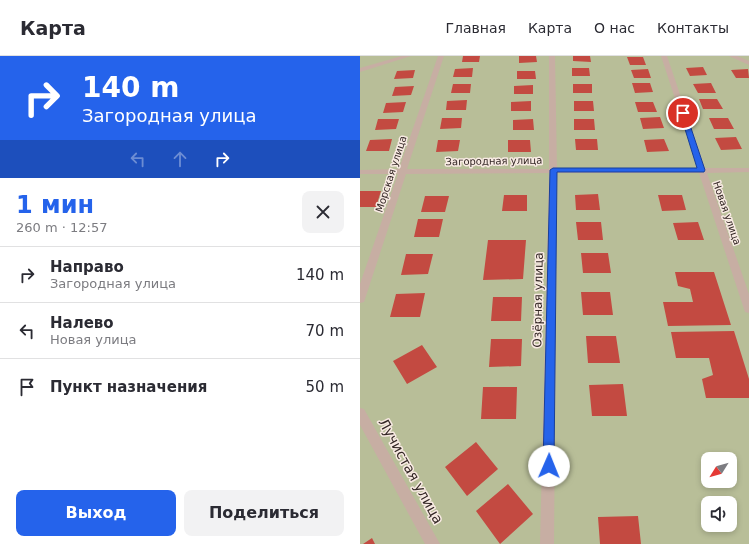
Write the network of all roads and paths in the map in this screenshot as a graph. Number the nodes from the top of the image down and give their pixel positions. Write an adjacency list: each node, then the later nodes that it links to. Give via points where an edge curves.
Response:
1 (408, 56): 7 (street)
2 (441, 56): 12 (street, Морская улица)
3 (552, 56): 8 (street, Озёрная улица)
4 (664, 56): 9 (street, Новая улица)
5 (732, 56): 6 (street)
6 (749, 63)
7 (360, 70)
8 (553, 170): 9 (street, Загородная улица); 12 (street, Загородная улица); 17 (street, Озёрная улица)
9 (702, 170): 10 (street, Загородная улица); 14 (street, Новая улица)
10 (749, 170)
11 (360, 172): 12 (street, Загородная улица)
12 (403, 172): 13 (street, Морская улица)
13 (360, 299)
14 (749, 309)
15 (360, 413): 16 (street, Лучистая улица)
16 (433, 544)
17 (547, 544)

